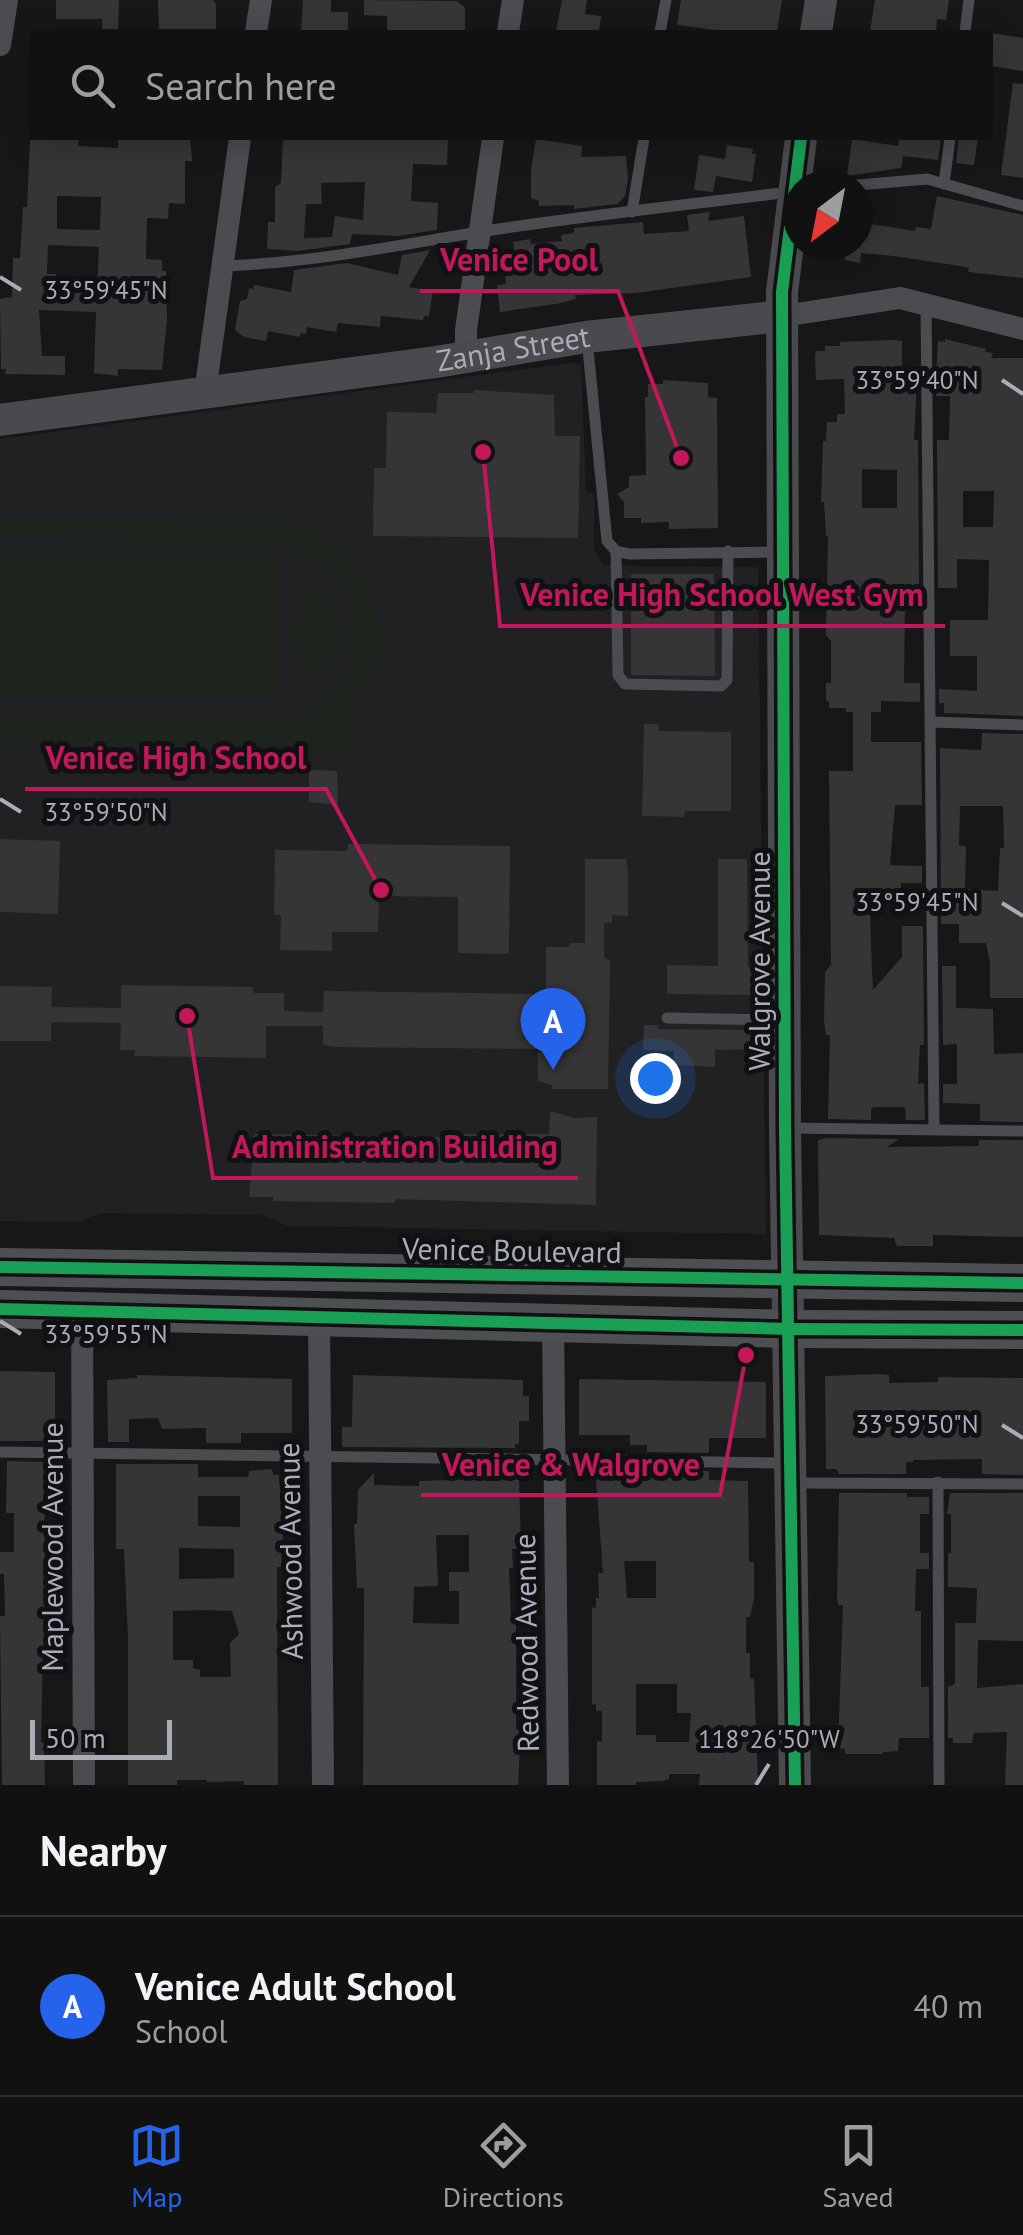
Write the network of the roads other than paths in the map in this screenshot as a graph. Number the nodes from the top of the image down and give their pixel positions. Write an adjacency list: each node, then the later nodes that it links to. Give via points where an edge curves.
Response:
1 (7, 0): 12 (street)
2 (261, 0): 7 (street)
3 (513, 0): 8 (street)
4 (666, 0): 9 (lane)
5 (820, 0): 10 (street)
6 (969, 0): 11 (lane)
7 (256, 30)
8 (508, 30)
9 (660, 30)
10 (816, 30)
11 (964, 30)
12 (0, 46)
13 (240, 140): 26 (street)
14 (493, 140): 24 (street)
15 (644, 140): 23 (lane)
16 (801, 140): 18 (street, Walgrove Avenue)
17 (950, 140): 20 (lane)
18 (798, 170)
19 (873, 184): 20 (lane, via 927,179)
20 (944, 184): 22 (lane)
21 (783, 193): 23 (lane)
22 (1023, 206)
23 (632, 212): 24 (lane)
24 (479, 232): 26 (lane, via 340,257); 31 (street)
25 (789, 260): 28 (street, Walgrove Avenue)
26 (220, 266): 32 (street)
27 (926, 303): 28 (street, Zanja Street, via 900,298); 29 (street, Zanja Street); 37 (lane)
28 (783, 316): 30 (street, Zanja Street); 36 (street, Walgrove Avenue)
29 (1023, 328)
30 (586, 337): 31 (street, Zanja Street); 34 (lane, via 607,541)
31 (466, 357): 32 (street, Zanja Street)
32 (205, 393): 33 (street, Zanja Street)
33 (0, 420)
34 (616, 550): 35 (lane); 35 (lane, via 618,675 625,684 721,686 728,680)
35 (728, 551): 36 (lane)
36 (785, 552): 40 (street, Walgrove Avenue)
37 (931, 722): 38 (lane); 42 (lane)
38 (1023, 724)
39 (668, 1018): 40 (lane)
40 (785, 1020): 41 (street, Walgrove Avenue)
41 (785, 1128): 42 (lane); 45 (street, Walgrove Avenue)
42 (934, 1129): 43 (lane)
43 (1023, 1131)
44 (0, 1268): 45 (main road, Venice Boulevard)
45 (788, 1280): 46 (main road, Venice Boulevard); 51 (street, Walgrove Avenue)
46 (1023, 1284)
47 (0, 1309): 48 (main road)
48 (82, 1310): 49 (main road); 54 (street, Maplewood Avenue)
49 (319, 1316): 50 (main road); 55 (street, Ashwood Avenue)
50 (553, 1321): 51 (main road); 56 (street, Redwood Avenue)
51 (789, 1329): 52 (main road); 57 (street, Walgrove Avenue)
52 (1023, 1330)
53 (0, 1452): 54 (lane)
54 (83, 1454): 55 (lane); 60 (street, Maplewood Avenue)
55 (320, 1458): 56 (lane); 61 (street, Ashwood Avenue)
56 (555, 1460): 57 (lane); 62 (street, Redwood Avenue)
57 (792, 1473): 58 (lane); 63 (street, Walgrove Avenue)
58 (938, 1482): 59 (lane); 64 (lane)
59 (1023, 1484)
60 (84, 1785)
61 (323, 1785)
62 (558, 1785)
63 (795, 1785)
64 (940, 1785)

